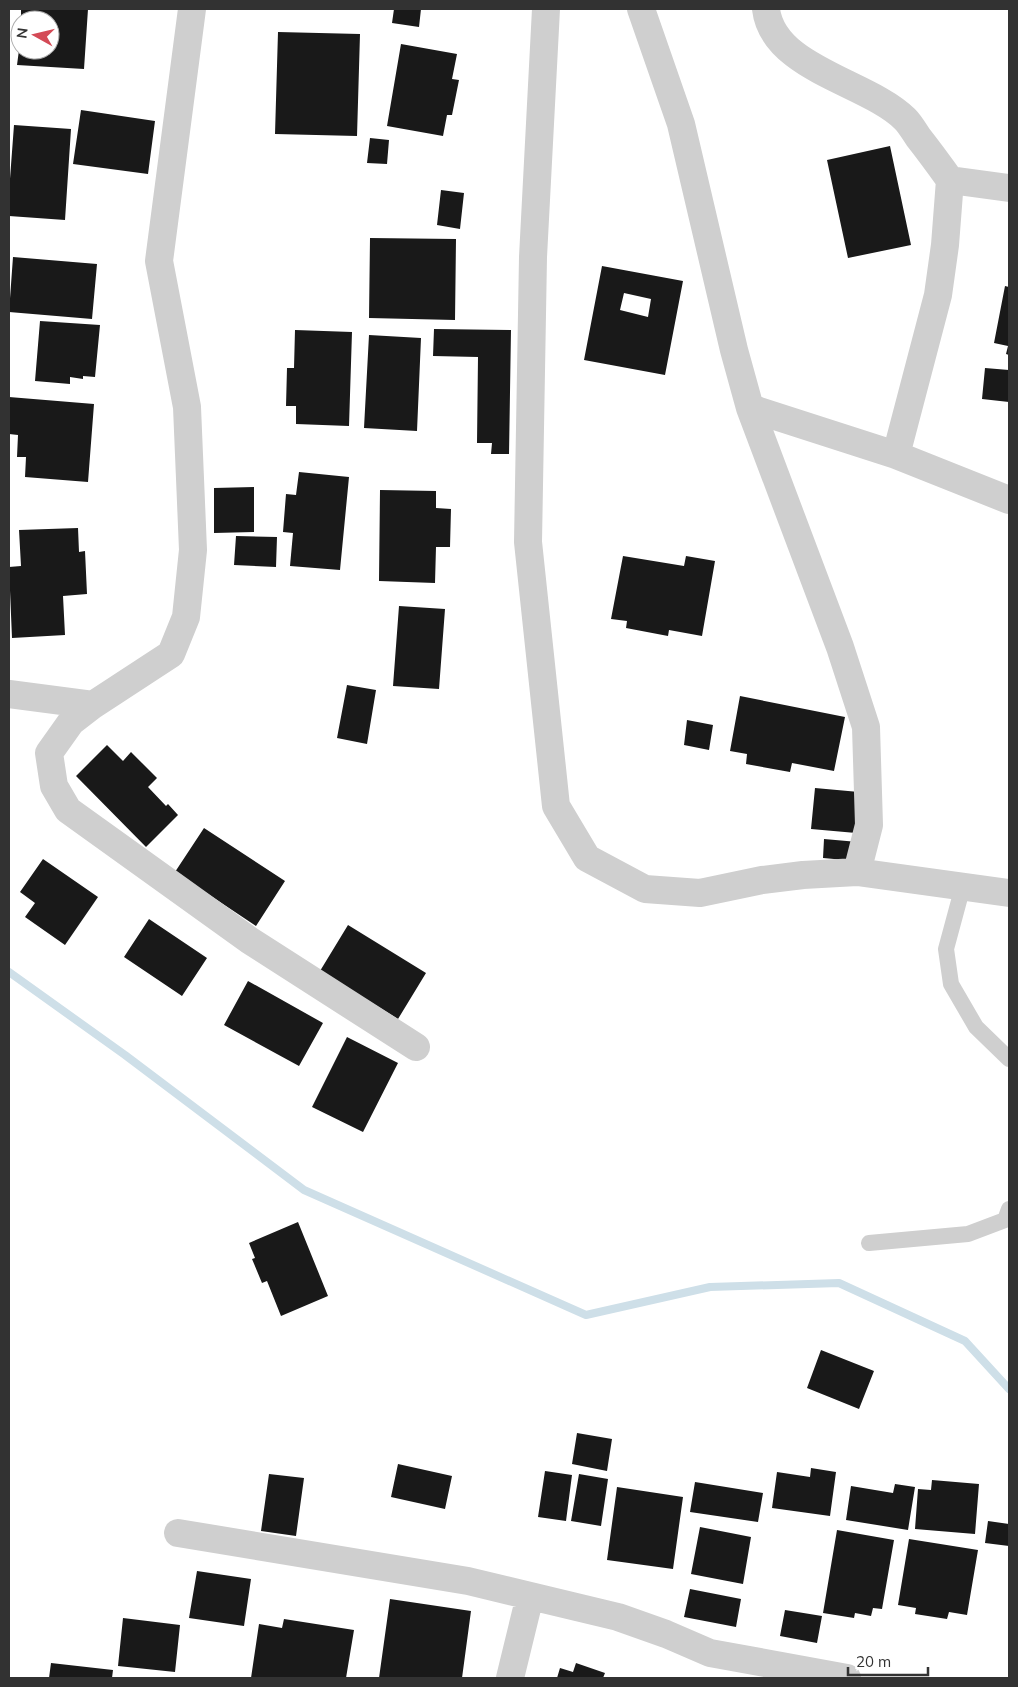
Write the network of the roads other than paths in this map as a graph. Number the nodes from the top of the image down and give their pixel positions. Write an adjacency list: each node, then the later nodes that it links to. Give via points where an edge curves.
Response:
1 (192, 9): 11 (street, via 159,261 187,407 193,550 186,617 171,654)
2 (546, 9): 12 (street, via 533,257 528,542 556,806 587,858 645,889 700,893 762,880)
3 (641, 9): 7 (street, via 681,124)
4 (766, 9): 5 (street, via 776,34 787,48 904,119)
5 (950, 180): 6 (street); 8 (street, via 938,295)
6 (1009, 188)
7 (750, 408): 8 (street); 12 (street, via 840,647 866,727 868,825)
8 (896, 455): 9 (street)
9 (1009, 500)
10 (9, 694): 11 (street)
11 (93, 705): 15 (street, via 71,722 49,753 54,786 68,810 249,940)
12 (856, 872): 13 (street)
13 (963, 886): 14 (street); 16 (lane, via 946,949 951,984 976,1027)
14 (1009, 893)
15 (416, 1047)
16 (1009, 1059)
17 (1009, 1209): 18 (lane, via 1005,1220 968,1234)
18 (869, 1243)
19 (178, 1532): 20 (street, via 468,1580)
20 (530, 1596): 21 (street); 22 (street, via 618,1617 710,1653)
21 (510, 1678)
22 (847, 1678)

